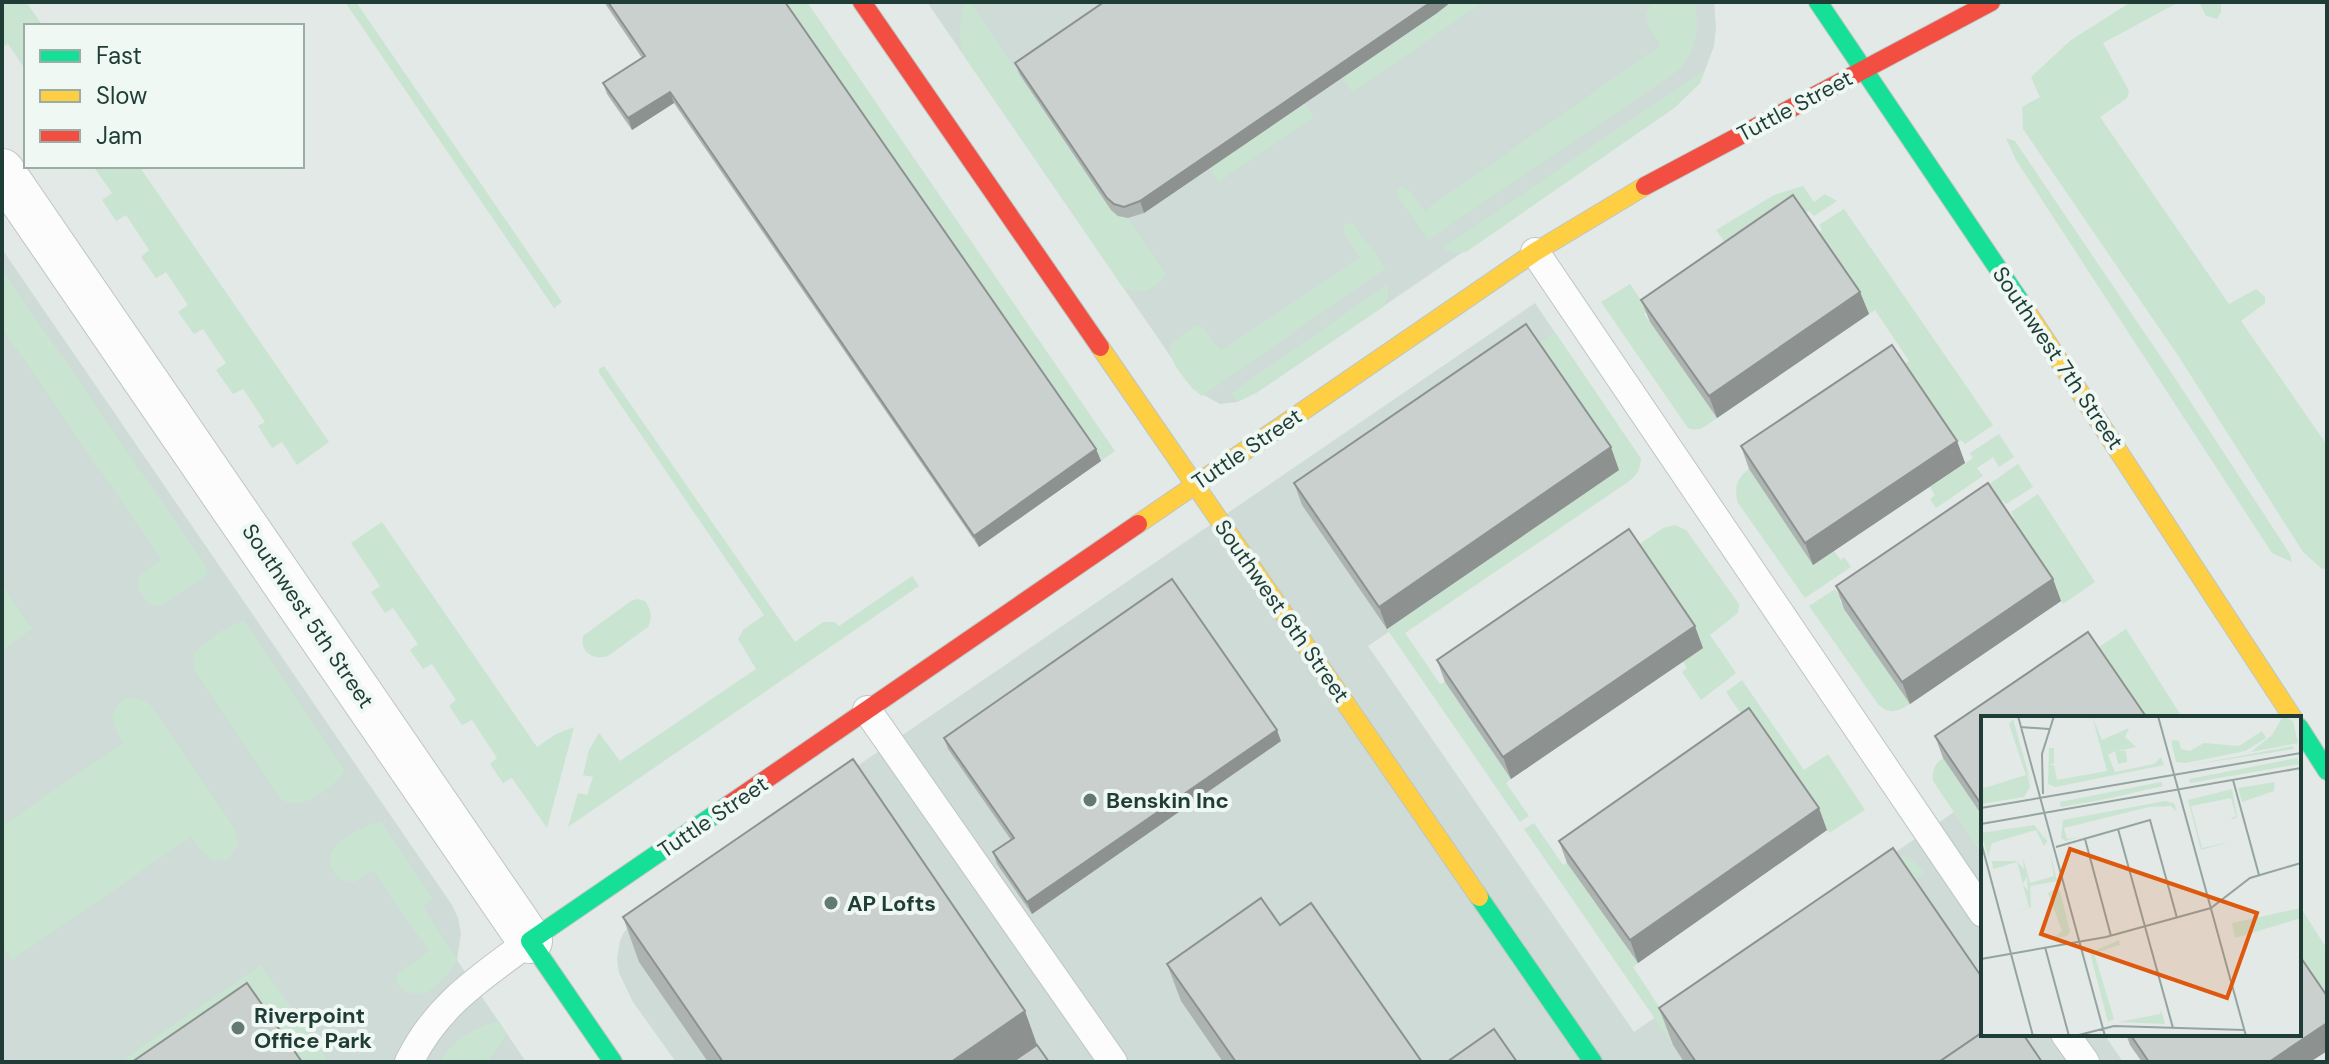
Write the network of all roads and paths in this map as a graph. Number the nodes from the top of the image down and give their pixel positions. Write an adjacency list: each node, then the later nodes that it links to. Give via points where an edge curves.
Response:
1 (862, 2): 7 (street, Southwest 6th Street)
2 (1818, 2): 4 (street, Southwest 7th Street)
3 (1991, 2): 4 (street, Tuttle Street)
4 (1863, 70): 6 (street, Tuttle Street, via 1646,185); 9 (street, Southwest 7th Street, via 2091,406)
5 (2, 171): 13 (street, Southwest 5th Street)
6 (1535, 252): 7 (street, Tuttle Street); 12 (lane)
7 (1195, 485): 8 (street, Tuttle Street); 18 (street, Southwest 6th Street)
8 (867, 710): 13 (street, Tuttle Street); 17 (lane)
9 (2292, 716)
10 (2301, 730): 11 (street)
11 (2327, 771)
12 (1981, 910)
13 (530, 941): 15 (lane, via 459,994 421,1038); 16 (street, Southwest 5th Street)
14 (2066, 1036): 19 (lane)
15 (409, 1062)
16 (613, 1062)
17 (1113, 1062)
18 (1593, 1062)
19 (2085, 1062)

